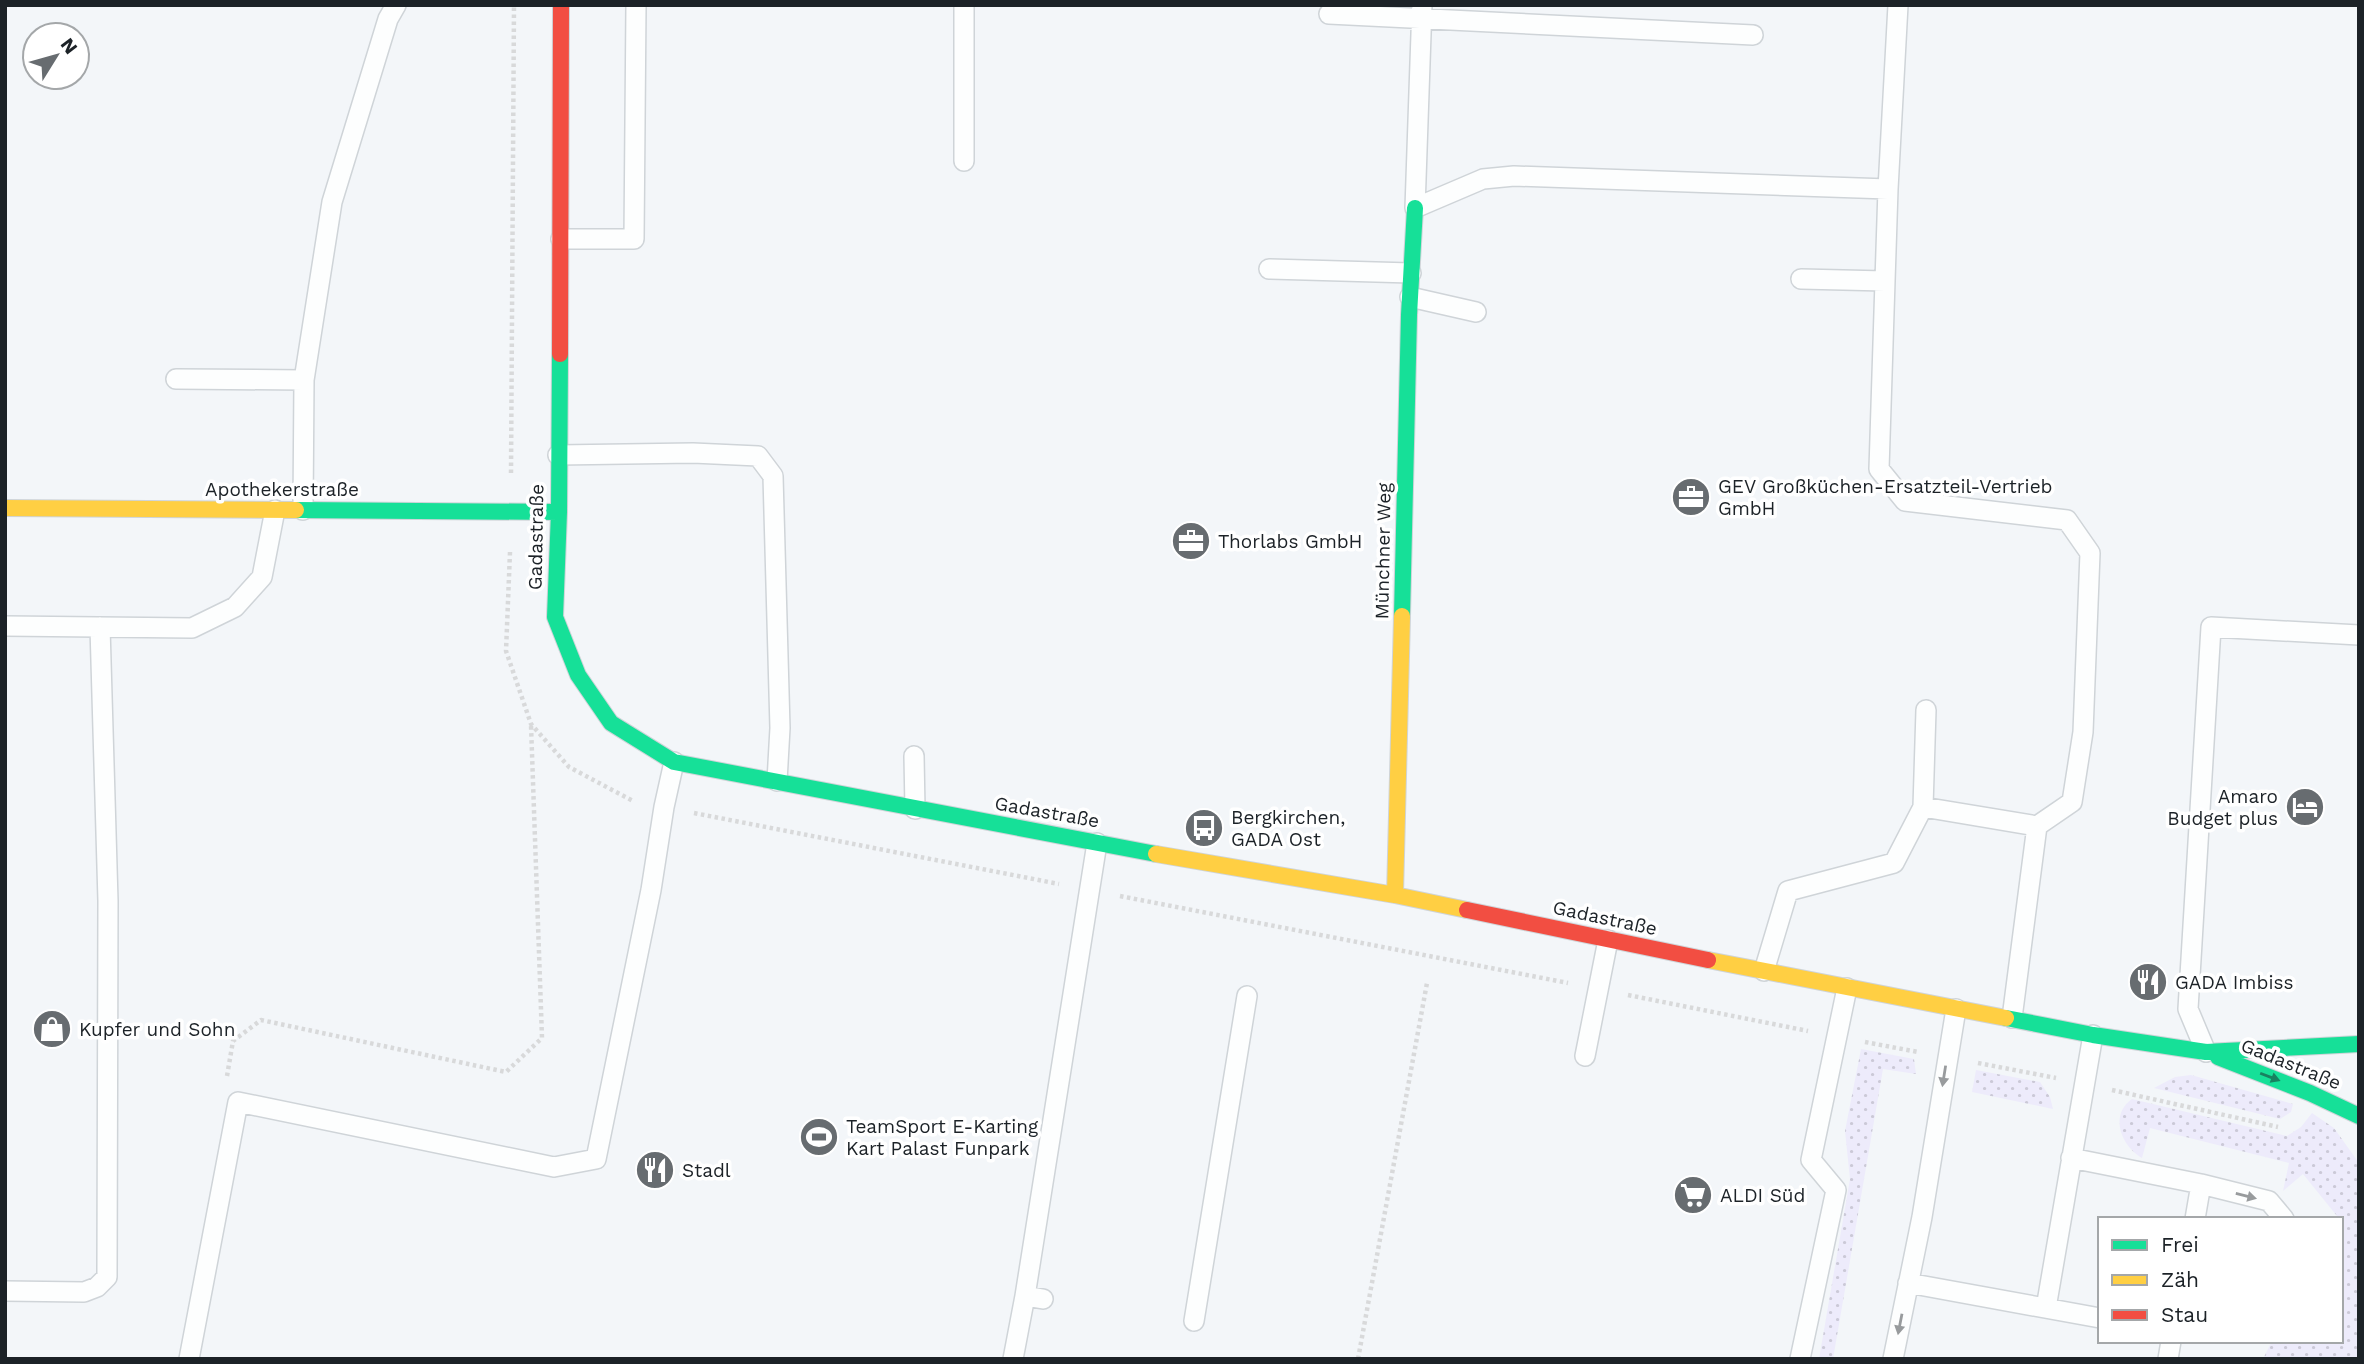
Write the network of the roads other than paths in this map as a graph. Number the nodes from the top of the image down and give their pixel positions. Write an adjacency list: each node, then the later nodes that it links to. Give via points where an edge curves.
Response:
1 (396, 5): 20 (lane, via 332,202)
2 (561, 5): 12 (street, Gadastraße)
3 (636, 5): 12 (lane, via 634,239)
4 (964, 5): 9 (lane)
5 (1898, 5): 10 (lane)
6 (1422, 12): 7 (lane); 8 (lane); 11 (lane)
7 (1329, 14)
8 (1753, 35)
9 (964, 161)
10 (1888, 189): 11 (lane, via 1514,176 1483,179); 16 (lane)
11 (1415, 208): 14 (street, Münchner Weg)
12 (561, 239): 21 (street, Gadastraße)
13 (1269, 269): 14 (lane)
14 (1412, 273): 17 (street, Münchner Weg)
15 (1801, 279): 16 (lane)
16 (1885, 281): 35 (lane, via 1879,469 1905,501 2067,520 2090,553 2082,732 2072,802)
17 (1410, 297): 18 (lane); 37 (street, Münchner Weg)
18 (1476, 312)
19 (176, 379): 20 (lane)
20 (304, 380): 24 (lane)
21 (558, 455): 25 (street, Gadastraße); 32 (lane, via 758,456 773,476 780,728)
22 (5, 508): 23 (street, Apothekerstraße)
23 (275, 510): 24 (street, Apothekerstraße); 27 (lane, via 262,577 235,607 192,628)
24 (303, 510): 25 (street, Apothekerstraße)
25 (559, 512): 31 (street, Gadastraße, via 555,617 578,676 611,723)
26 (5, 626): 27 (lane)
27 (100, 627): 54 (lane, via 108,901 107,1277 84,1292)
28 (2359, 635): 46 (lane, via 2211,627 2188,1009)
29 (1926, 710): 33 (lane)
30 (914, 756): 34 (lane)
31 (674, 762): 32 (street, Gadastraße); 58 (lane, via 596,1159 554,1167 238,1102)
32 (776, 782): 34 (street, Gadastraße)
33 (1923, 807): 35 (lane); 39 (lane, via 1894,863 1788,891)
34 (915, 810): 36 (street, Gadastraße)
35 (2037, 826): 43 (lane)
36 (1097, 843): 37 (street, Gadastraße); 59 (lane, via 1034,1297)
37 (1395, 895): 38 (street, Gadastraße)
38 (1608, 940): 39 (street, Gadastraße); 47 (lane)
39 (1764, 971): 40 (street, Gadastraße)
40 (1847, 988): 42 (street, Gadastraße); 60 (lane, via 1811,1160 1836,1190)
41 (1247, 996): 57 (lane)
42 (1956, 1009): 43 (street, Gadastraße); 53 (lane, one-way to 53)
43 (2012, 1018): 44 (street, Gadastraße)
44 (2093, 1035): 46 (street, Gadastraße); 49 (lane)
45 (2359, 1044): 46 (street, Gadastraße)
46 (2206, 1052): 48 (street, Gadastraße, one-way to 48)
47 (1585, 1056)
48 (2359, 1116)
49 (2071, 1158): 50 (lane); 55 (lane)
50 (2201, 1185): 51 (lane); 52 (lane, one-way to 52, via 2269,1201)
51 (2195, 1217)
52 (2282, 1217)
53 (1908, 1283): 55 (lane); 61 (lane, one-way to 61)
54 (5, 1291)
55 (2046, 1308): 56 (lane)
56 (2098, 1318)
57 (1194, 1321)
58 (189, 1359)
59 (1013, 1359)
60 (1800, 1359)
61 (1893, 1359)

